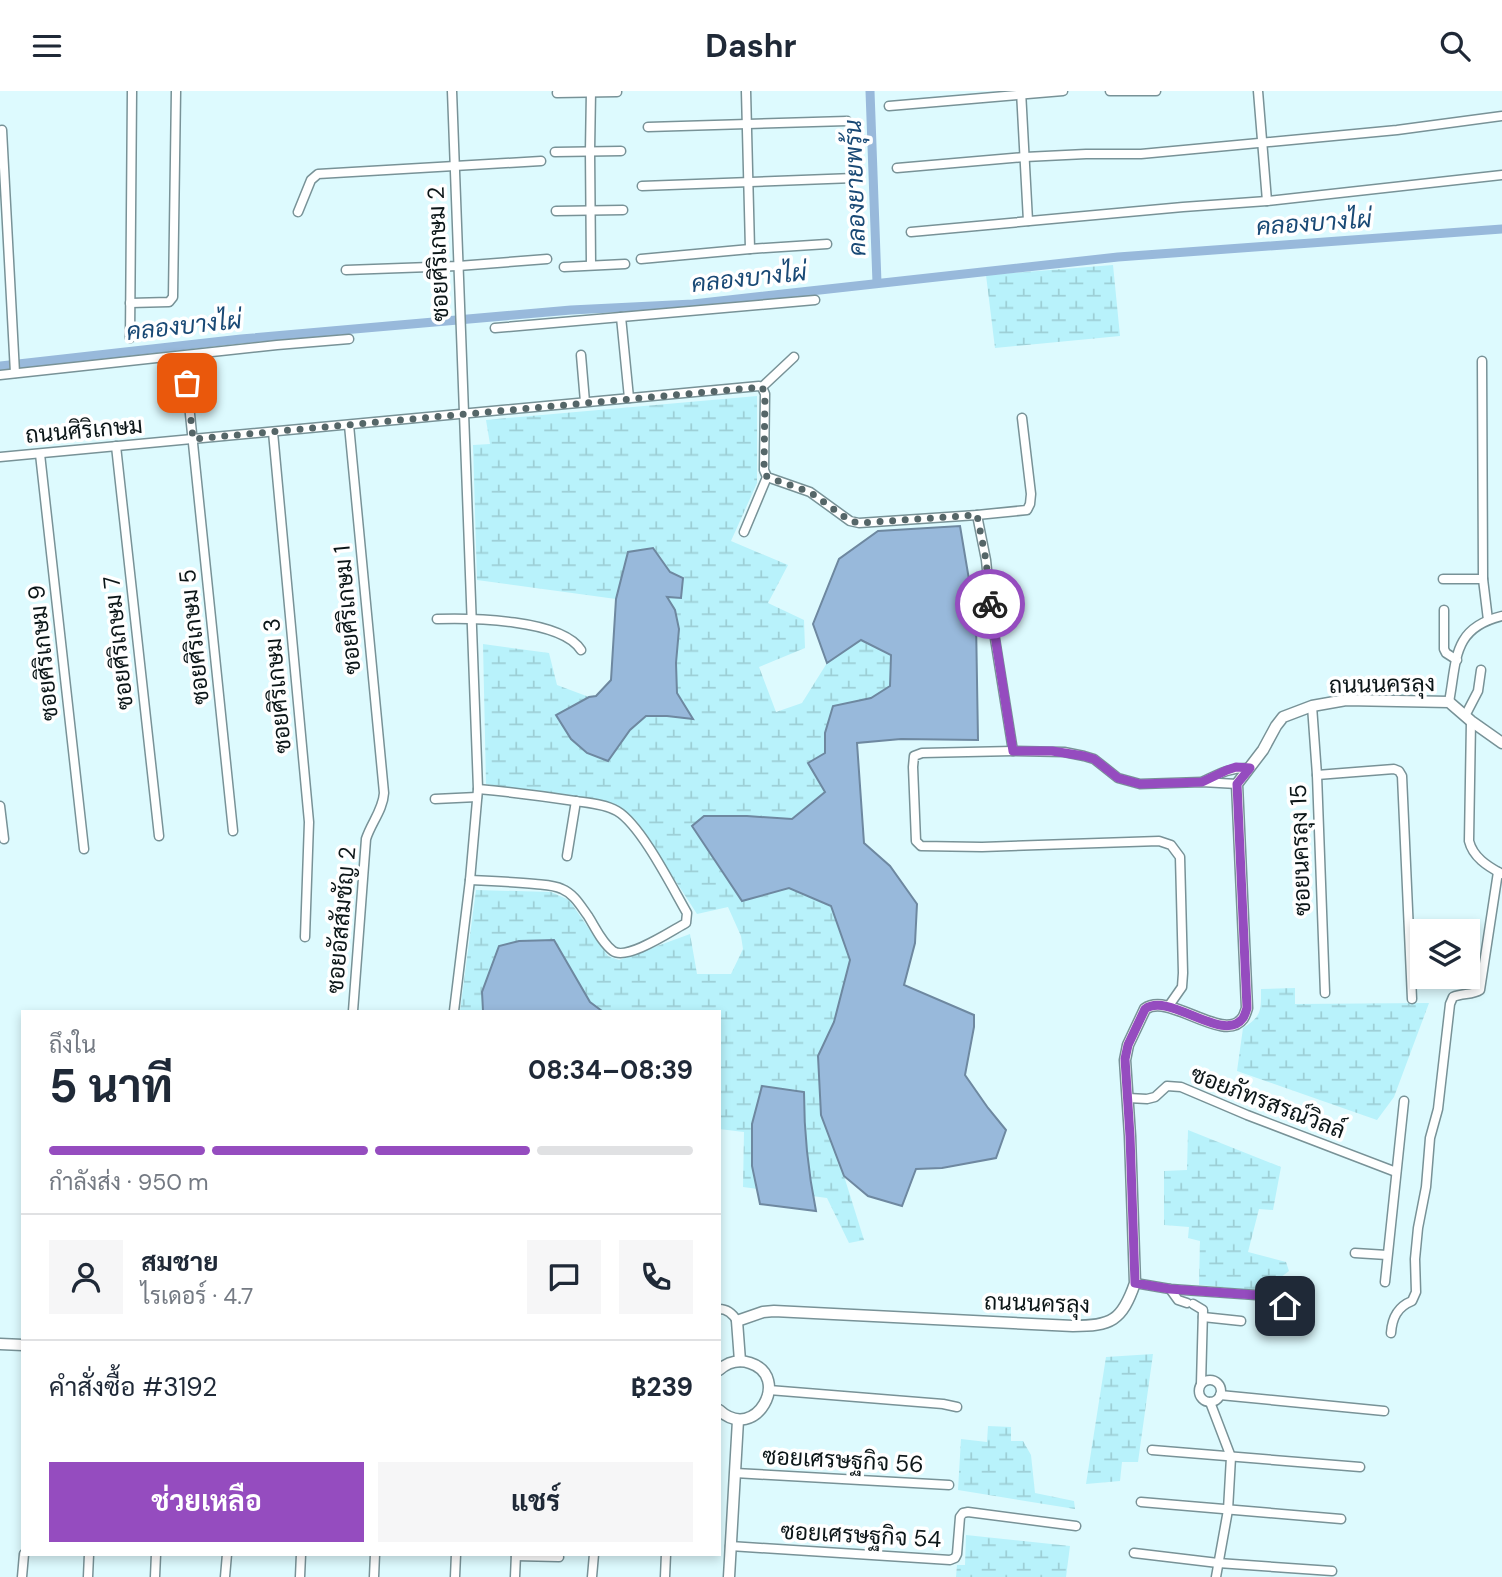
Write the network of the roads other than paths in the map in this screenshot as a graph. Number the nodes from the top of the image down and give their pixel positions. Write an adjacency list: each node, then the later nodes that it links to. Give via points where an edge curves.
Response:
1 (132, 91): 48 (street)
2 (176, 91): 48 (street, via 173,297 169,302)
3 (452, 91): 25 (street, ซอยศิริเกษม 2)
4 (746, 91): 16 (street)
5 (1063, 91): 12 (street)
6 (1110, 91): 7 (street)
7 (1156, 91)
8 (1258, 91): 19 (street)
9 (591, 92): 10 (street); 11 (street); 20 (street)
10 (617, 92)
11 (557, 93)
12 (1021, 93): 13 (street); 23 (street)
13 (889, 106)
14 (1502, 116): 19 (street)
15 (847, 121): 16 (street)
16 (747, 125): 17 (street); 29 (street)
17 (648, 127)
18 (2, 130): 57 (street)
19 (1263, 142): 23 (street, via 1141,154); 31 (street)
20 (590, 151): 21 (street); 22 (street); 34 (street)
21 (621, 151)
22 (555, 152)
23 (1025, 157): 26 (street); 36 (street)
24 (541, 161): 25 (street)
25 (454, 166): 35 (street, via 318,174); 44 (street, ซอยศิริเกษม 2)
26 (897, 167)
27 (1502, 175): 31 (street)
28 (854, 179): 29 (street)
29 (748, 181): 30 (street); 39 (street)
30 (642, 186)
31 (1267, 201): 36 (street)
32 (622, 210): 34 (street)
33 (556, 211): 34 (street)
34 (590, 211): 43 (street)
35 (298, 212)
36 (1028, 221): 37 (street)
37 (911, 232)
38 (827, 244): 39 (street)
39 (750, 249): 41 (street)
40 (547, 259): 44 (street)
41 (641, 259)
42 (625, 264): 43 (street)
43 (591, 265): 45 (street)
44 (458, 266): 46 (street); 62 (street, ซอยศิริเกษม 2)
45 (564, 267)
46 (346, 270)
47 (815, 300): 49 (street)
48 (131, 303): 51 (street)
49 (621, 317): 50 (street); 60 (street)
50 (495, 328)
51 (130, 338)
52 (349, 339): 54 (street)
53 (581, 355): 61 (street)
54 (184, 356): 57 (street); 66 (street, ซอยศิริเกษม 5)
55 (794, 357): 59 (street)
56 (1482, 361): 74 (street)
57 (15, 371): 58 (street)
58 (0, 375)
59 (762, 387): 60 (street, ถนนศิริเกษม); 70 (street)
60 (629, 398): 61 (street, ถนนศิริเกษม)
61 (585, 402): 62 (street, ถนนศิริเกษม)
62 (463, 415): 64 (street, ถนนศิริเกษม); 77 (street, ซอยศิริเกษม 2)
63 (1022, 418): 71 (street, via 1030,504 1027,510)
64 (349, 425): 65 (street, ถนนศิริเกษม); 92 (street, ซอยศิริเกษม 1)
65 (273, 432): 66 (street, ถนนศิริเกษม); 104 (street, ซอยศิริเกษม 3, via 309,822)
66 (193, 439): 67 (street, ถนนศิริเกษม); 97 (street, ซอยศิริเกษม 5)
67 (116, 446): 68 (street, ถนนศิริเกษม); 98 (street, ซอยศิริเกษม 7)
68 (40, 454): 69 (street, ถนนศิริเกษม); 100 (street, ซอยศิริเกษม 9)
69 (0, 457)
70 (767, 477): 71 (street, via 810,492 859,523); 72 (street)
71 (977, 515): 87 (street)
72 (744, 533)
73 (1443, 579): 74 (street)
74 (1483, 579): 79 (street)
75 (1444, 610): 81 (street, via 1444,649)
76 (1502, 616): 79 (street)
77 (472, 618): 78 (street); 80 (street, via 557,633); 93 (street, ซอยศิริเกษม 2)
78 (437, 619)
79 (1488, 620): 81 (street, via 1467,634)
80 (581, 650)
81 (1457, 660): 83 (street)
82 (1481, 670): 85 (street)
83 (1449, 702): 84 (street, ถนนนครลุง, via 1346,700); 85 (street, ถนนนครลุง)
84 (1312, 706): 88 (street, ถนนนครลุง, via 1283,717); 89 (street, ซอยนครลุง 15)
85 (1468, 719): 86 (street, ถนนนครลุง); 102 (street, via 1469,841 1476,856)
86 (1502, 743)
87 (1013, 751): 90 (street, via 1084,756 1118,778 1140,784); 107 (street, via 914,756 917,844 982,847 1158,841 1171,845 1180,857 1183,973 1182,987)
88 (1250, 768): 90 (street, via 1236,767); 91 (street, ถนนนครลุง)
89 (1317, 775): 105 (street, ซอยนครลุง 15); 106 (street, via 1394,769 1402,776)
90 (1202, 782): 91 (street)
91 (1237, 784): 107 (street, via 1247,1008 1243,1019 1224,1026)
92 (384, 793): 108 (street, ซอยอัสสัมชัญ 2, via 366,839)
93 (477, 793): 94 (street); 95 (street); 103 (street, ซอยศิริเกษม 2)
94 (435, 799)
95 (576, 801): 101 (street); 103 (street, via 607,806 624,816 664,872 687,913 686,923 620,954 607,945 563,889)
96 (0, 806): 99 (street)
97 (233, 831)
98 (159, 836)
99 (4, 839)
100 (84, 849)
101 (567, 856)
102 (1500, 873): 123 (street, via 1480,990 1453,997 1450,1004 1418,1228 1416,1292 1395,1314)
103 (470, 880): 109 (street, ซอยศิริเกษม 2)
104 (306, 937)
105 (1325, 993)
106 (1412, 999)
107 (1168, 1007): 110 (street, ถนนนครลุง, via 1150,1005 1145,1009 1128,1045)
108 (353, 1010)
109 (454, 1010)
110 (1128, 1098): 112 (street, ซอยภัทรสรณ์วิลล์, via 1154,1097 1167,1086 1181,1087); 116 (street, ถนนนครลุง)
111 (1404, 1101): 112 (street)
112 (1396, 1172): 114 (street)
113 (1355, 1253): 114 (street)
114 (1387, 1255): 115 (street)
115 (1385, 1282)
116 (1135, 1283): 117 (street); 121 (street, ถนนนครลุง, via 1119,1315 1096,1326 774,1311)
117 (1170, 1289): 119 (street, via 1270,1296 1285,1306); 120 (street, via 1178,1300 1203,1310)
118 (721, 1309): 121 (street)
119 (1289, 1316)
120 (1203, 1317): 122 (street); 128 (street)
121 (737, 1321): 126 (street)
122 (1241, 1321)
123 (1391, 1333)
124 (0, 1344): 125 (street)
125 (21, 1345)
126 (740, 1361): 127 (street); 129 (street, via 761,1370)
127 (721, 1369)
128 (1201, 1384): 130 (street, via 1207,1380 1217,1383); 131 (street, via 1200,1395)
129 (769, 1390): 132 (street); 135 (street, via 759,1412)
130 (1220, 1395): 131 (street); 133 (street)
131 (1210, 1402): 137 (street)
132 (957, 1407)
133 (1384, 1411)
134 (721, 1412): 135 (street)
135 (738, 1420): 139 (street)
136 (1152, 1450): 137 (street)
137 (1231, 1457): 138 (street); 142 (street)
138 (1360, 1467)
139 (735, 1473): 140 (street, ซอยเศรษฐกิจ 56); 145 (street)
140 (949, 1485)
141 (1141, 1502): 142 (street)
142 (1228, 1510): 143 (street); 159 (street)
143 (1341, 1519)
144 (1076, 1526): 145 (street, ซอยเศรษฐกิจ 54, via 963,1513 957,1554 950,1560)
145 (730, 1546): 171 (street)
146 (1134, 1553): 159 (street)
147 (24, 1556): 161 (street)
148 (89, 1556): 162 (street)
149 (156, 1556): 163 (street)
150 (227, 1556): 164 (street)
151 (302, 1556): 165 (street)
152 (375, 1556): 166 (street)
153 (456, 1556): 167 (street)
154 (516, 1556): 168 (street)
155 (538, 1556): 158 (street)
156 (594, 1556): 169 (street)
157 (666, 1556): 170 (street)
158 (559, 1557)
159 (1218, 1563): 160 (street); 172 (street)
160 (1332, 1571)
161 (22, 1577)
162 (88, 1577)
163 (155, 1577)
164 (225, 1577)
165 (300, 1577)
166 (374, 1577)
167 (455, 1577)
168 (515, 1577)
169 (592, 1577)
170 (665, 1577)
171 (729, 1577)
172 (1216, 1577)

